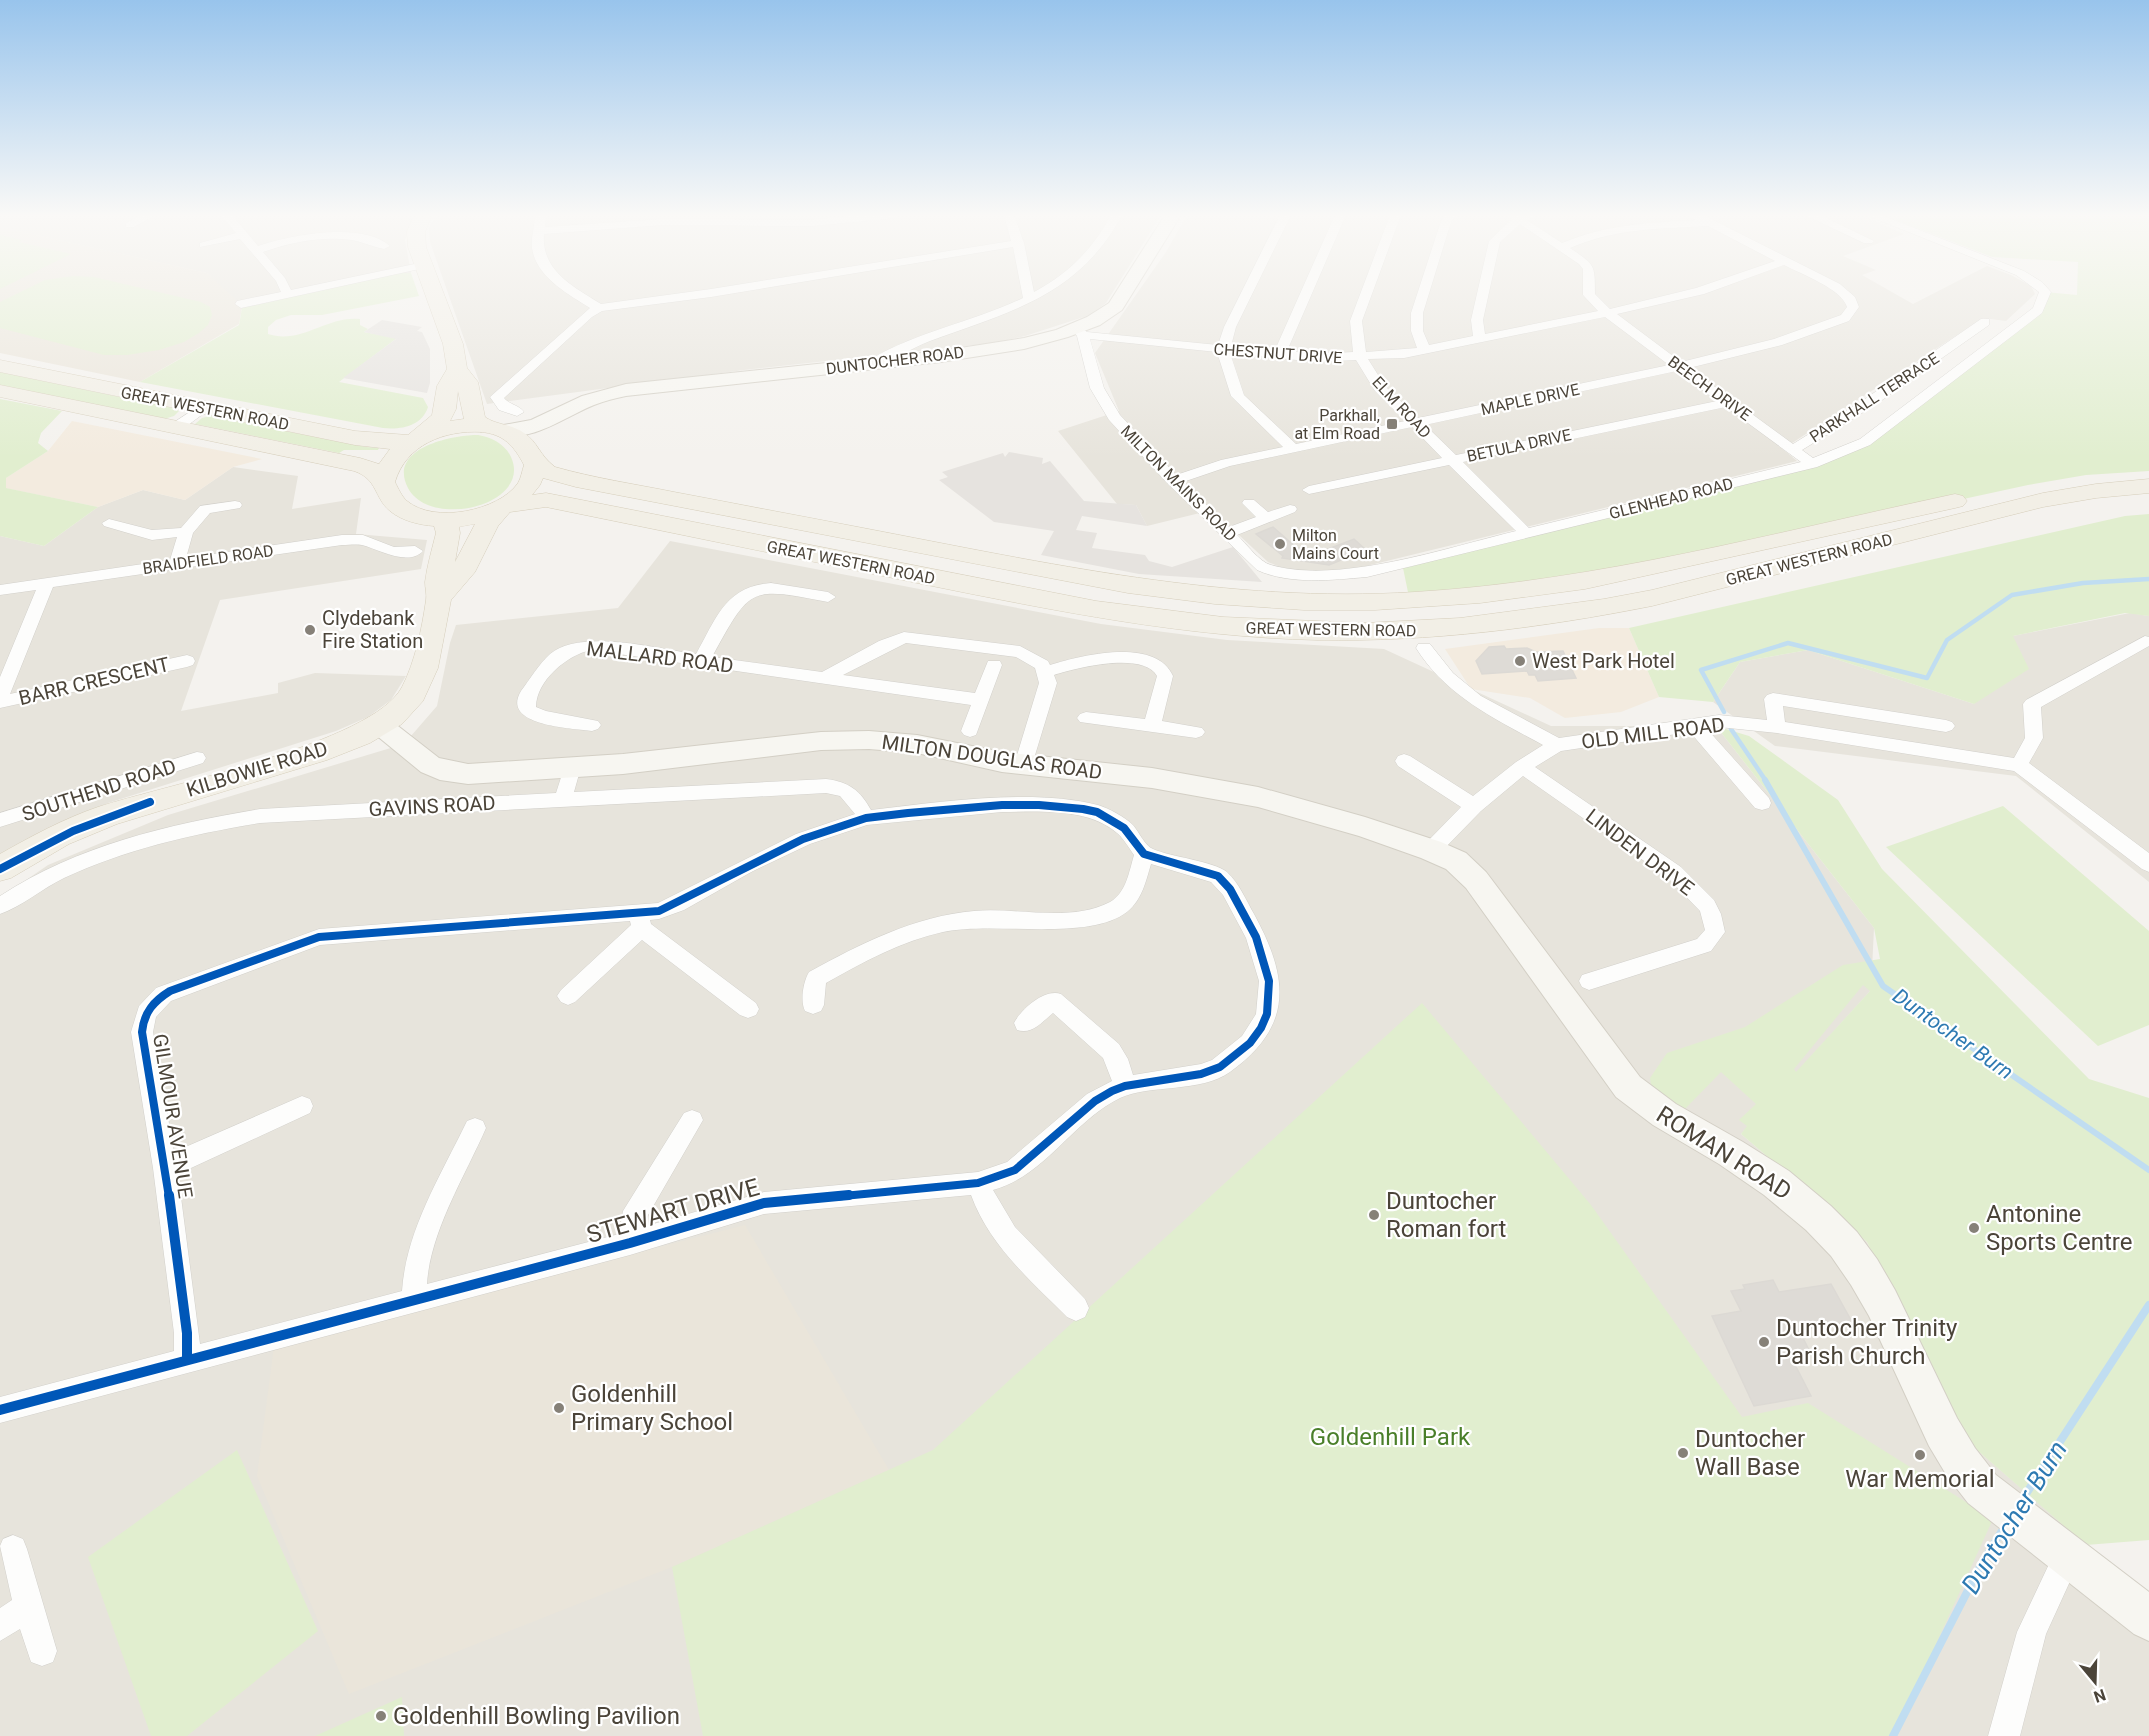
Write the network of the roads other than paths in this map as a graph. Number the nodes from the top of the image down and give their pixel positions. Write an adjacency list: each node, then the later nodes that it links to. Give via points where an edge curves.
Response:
1 (283, 296): 18 (street)
2 (435, 296): 31 (main road, via 453,344)
3 (582, 296): 19 (street)
4 (689, 296): 19 (street)
5 (1028, 296): 17 (street)
6 (1034, 296): 17 (street)
7 (1122, 296): 22 (street, DUNTOCHER ROAD, via 1107,315)
8 (1245, 296): 24 (street)
9 (1305, 296): 26 (street)
10 (1365, 296): 27 (street, ELM ROAD, via 1356,321)
11 (1423, 296): 25 (street, via 1417,331)
12 (1482, 296): 23 (street, via 1477,320)
13 (1589, 296): 20 (street, BEECH DRIVE)
14 (1679, 296): 20 (street, CHESTNUT DRIVE)
15 (1847, 296): 30 (street, MAPLE DRIVE, via 1853,307 1845,318 1778,342)
16 (2043, 296): 45 (street, GLENHEAD ROAD, via 2038,310 1865,442)
17 (1029, 299): 28 (street, via 986,318 917,340)
18 (241, 304)
19 (599, 308): 36 (street, via 497,397)
20 (1606, 313): 23 (street, CHESTNUT DRIVE); 30 (street, BEECH DRIVE)
21 (1985, 322): 42 (street, PARKHALL TERRACE)
22 (1081, 332): 24 (street, CHESTNUT DRIVE); 28 (street, DUNTOCHER ROAD, via 1014,346); 47 (street, MILTON MAINS ROAD, via 1097,388 1114,417)
23 (1479, 339): 25 (street, CHESTNUT DRIVE)
24 (1223, 350): 26 (street, CHESTNUT DRIVE); 41 (street, via 1238,396)
25 (1425, 350): 27 (street, CHESTNUT DRIVE)
26 (1279, 355): 27 (street, CHESTNUT DRIVE)
27 (1360, 357): 37 (street, ELM ROAD, via 1380,388)
28 (876, 362): 35 (street, DUNTOCHER ROAD, via 626,390 590,400)
29 (0, 366): 34 (main road, GREAT WESTERN ROAD)
30 (1680, 366): 33 (street, BEECH DRIVE); 37 (street, MAPLE DRIVE)
31 (457, 369): 38 (main road, via 467,382 474,418); 40 (main road, via 448,386 442,417)
32 (0, 391): 39 (main road, GREAT WESTERN ROAD)
33 (1730, 402): 42 (street, BEECH DRIVE); 44 (street, BETULA DRIVE)
34 (202, 408): 39 (street); 40 (main road, GREAT WESTERN ROAD, via 355,438 386,442)
35 (563, 414): 36 (street, DUNTOCHER ROAD, via 528,428); 43 (street, DUNTOCHER ROAD)
36 (511, 421): 38 (main road); 43 (main road)
37 (1415, 424): 41 (street, MAPLE DRIVE); 44 (street, ELM ROAD)
38 (480, 426): 40 (main road, via 451,428)
39 (175, 428): 48 (main road, GREAT WESTERN ROAD, via 360,465 374,470)
40 (417, 439): 48 (main road, via 393,459)
41 (1294, 450): 47 (street, MAPLE DRIVE, via 1226,463)
42 (1793, 450): 45 (street, BEECH DRIVE)
43 (532, 458): 46 (main road, GREAT WESTERN ROAD, via 547,472 576,480 1109,583 1203,595 1315,602 1410,602 1585,581 2028,485); 53 (main road, via 531,481)
44 (1452, 459): 50 (street, BETULA DRIVE); 60 (street, ELM ROAD)
45 (1812, 464): 60 (street, GLENHEAD ROAD)
46 (2149, 471)
47 (1173, 481): 59 (street, MILTON MAINS ROAD)
48 (383, 482): 56 (main road, via 391,500 403,511)
49 (2149, 486): 53 (main road, GREAT WESTERN ROAD, via 2043,500 1592,611 1465,627 1343,632 1233,627 1106,612 546,500)
50 (1310, 490)
51 (1249, 503): 55 (street)
52 (235, 505): 58 (street, via 200,504)
53 (505, 507): 56 (main road, via 472,518); 67 (main road, KILBOWIE ROAD, via 487,523 462,572)
54 (1290, 509): 55 (street)
55 (1266, 518): 59 (street)
56 (445, 520): 67 (main road, KILBOWIE ROAD, via 448,533 438,582)
57 (110, 523): 58 (street, via 152,535)
58 (186, 532): 62 (street)
59 (1228, 533): 63 (street, MILTON MAINS ROAD)
60 (1527, 534): 63 (street, GLENHEAD ROAD, via 1351,574 1319,576)
61 (415, 551): 62 (street, BRAIDFIELD ROAD, via 392,552 363,540 342,540)
62 (177, 564): 64 (street, BRAIDFIELD ROAD)
63 (1262, 567)
64 (47, 583): 65 (street, BRAIDFIELD ROAD); 75 (street)
65 (0, 590)
66 (828, 597): 71 (street, via 775,589 748,592 737,602)
67 (439, 598): 78 (main road, KILBOWIE ROAD, via 417,688 405,705)
68 (2145, 641): 90 (street, via 2031,704 2034,738)
69 (1424, 648): 86 (street, via 1447,677 1475,700)
70 (187, 660): 75 (street, BARR CRESCENT)
71 (701, 661): 74 (street, MALLARD ROAD); 79 (street, MALLARD ROAD, via 591,645 564,651 527,695 527,710 542,717)
72 (994, 665): 76 (street)
73 (1046, 672): 74 (street, via 1042,665 1020,652 911,637 895,640); 81 (street, via 1107,657 1157,665 1165,676); 89 (street, via 1046,694)
74 (824, 678): 76 (street, MALLARD ROAD)
75 (0, 700)
76 (981, 700): 84 (street)
77 (1086, 718): 81 (street)
78 (380, 725): 92 (street, MILTON DOUGLAS ROAD, via 430,765 453,773); 101 (main road, KILBOWIE ROAD, via 316,753 107,816 58,836)
79 (592, 725)
80 (1694, 725): 83 (street, OLD MILL ROAD, via 1719,721); 86 (street, OLD MILL ROAD); 94 (street)
81 (1152, 726): 85 (street)
82 (1946, 726): 83 (street, via 1773,699)
83 (1777, 727): 90 (street, OLD MILL ROAD)
84 (970, 731)
85 (1196, 732)
86 (1557, 745): 91 (street, OLD MILL ROAD)
87 (197, 758): 97 (street, SOUTHEND ROAD)
88 (1404, 761): 95 (street)
89 (1023, 765): 92 (street, MILTON DOUGLAS ROAD, via 917,744 844,740); 98 (street, MILTON DOUGLAS ROAD, via 1152,778 1258,797)
90 (2019, 765): 100 (street)
91 (1522, 766): 95 (street, OLD MILL ROAD); 104 (street, LINDEN DRIVE, via 1674,872 1715,918 1715,932 1704,945)
92 (572, 767): 93 (street)
93 (563, 800): 96 (street, GAVINS ROAD, via 836,787 852,793); 102 (street, GAVINS ROAD, via 288,813 226,821 155,837 108,853 36,884)
94 (1762, 803)
95 (1474, 806): 98 (street, OLD MILL ROAD)
96 (866, 818): 99 (street, GILMOUR AVENUE, via 990,806 1075,808 1113,820); 103 (street, GILMOUR AVENUE, via 803,839 667,909)
97 (0, 820)
98 (1431, 850): 120 (street, ROMAN ROAD, via 1456,861 1476,880 1628,1087 1660,1114 1758,1170 1828,1227 1860,1268 1956,1457 1982,1489)
99 (1144, 854): 106 (street, via 1134,888 1120,906 1101,915 1071,920 975,919 912,933 816,978); 109 (street, STEWART DRIVE, via 1207,871 1225,882 1256,937 1269,981 1269,998 1261,1028 1237,1055 1220,1067 1181,1079)
100 (2148, 862)
101 (0, 869)
102 (0, 906)
103 (634, 919): 105 (street); 107 (street); 113 (street, GILMOUR AVENUE, via 320,937 170,991 151,1005 143,1023)
104 (1589, 981)
105 (568, 996)
106 (813, 1005)
107 (748, 1009)
108 (1026, 1023): 109 (street, via 1053,1000 1111,1051)
109 (1125, 1086): 114 (street, STEWART DRIVE, via 1095,1101 1015,1170)
110 (302, 1106): 113 (street)
111 (692, 1120): 115 (street, via 632,1220)
112 (475, 1128): 116 (street, via 426,1234 416,1267)
113 (165, 1168): 118 (street, GILMOUR AVENUE)
114 (978, 1183): 115 (street, STEWART DRIVE, via 764,1203); 117 (street, via 988,1210 1013,1242)
115 (630, 1243): 116 (street, STEWART DRIVE)
116 (414, 1301): 118 (street, STEWART DRIVE)
117 (1076, 1308)
118 (187, 1359): 119 (street, STEWART DRIVE)
119 (0, 1410)
120 (2058, 1548): 123 (street, ROMAN ROAD); 126 (street)
121 (13, 1549): 122 (street)
122 (28, 1606): 124 (street); 125 (street)
123 (2149, 1619)
124 (0, 1626)
125 (42, 1651)
126 (2004, 1736)

